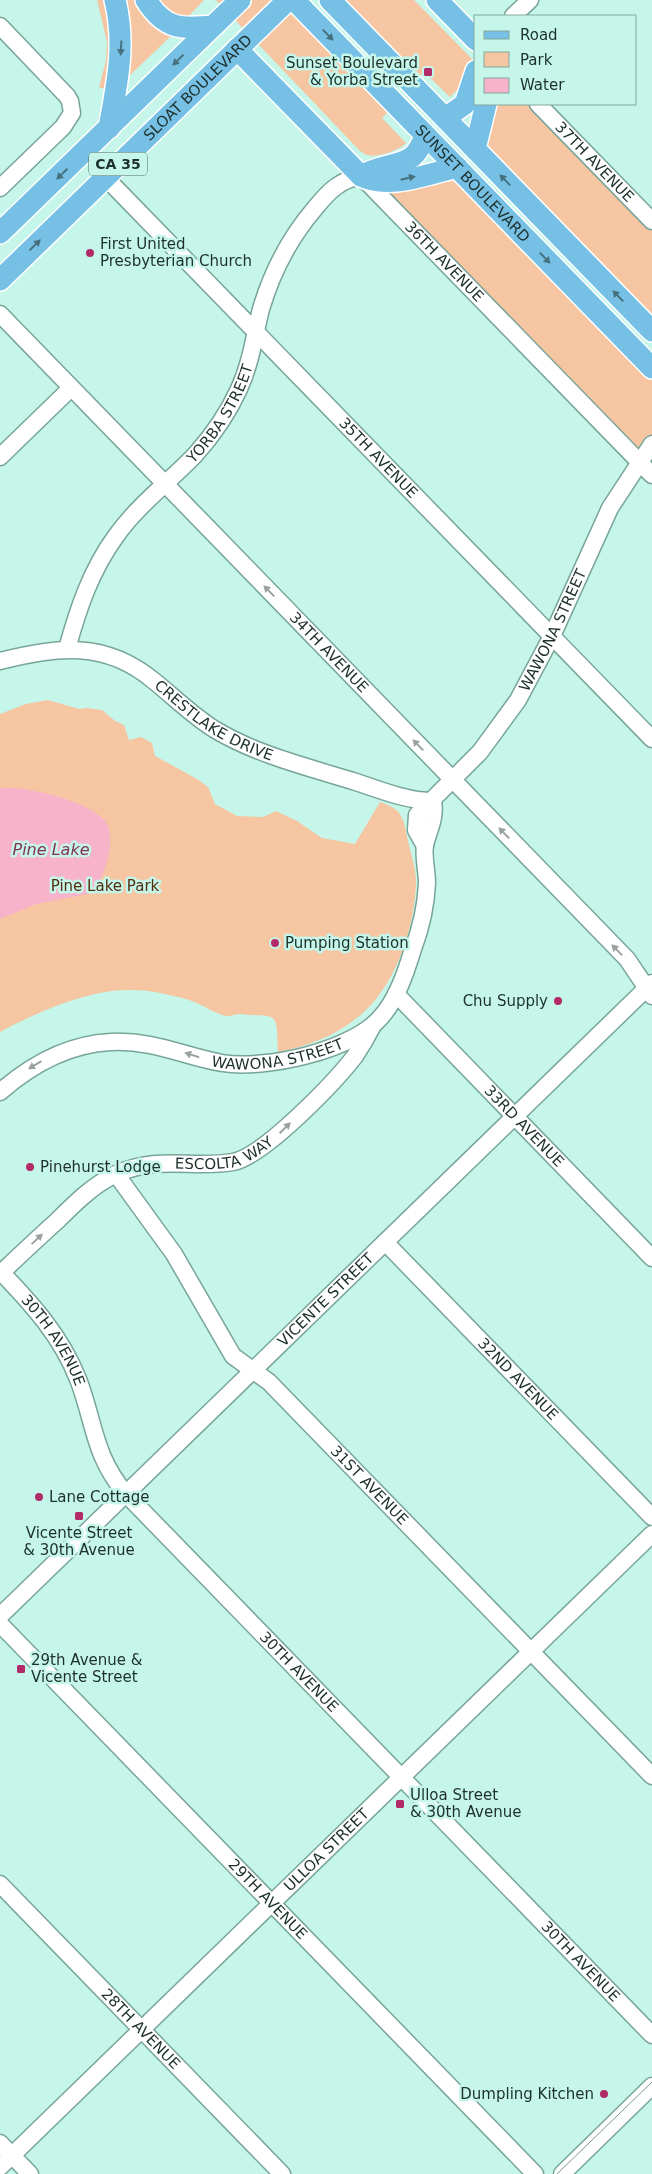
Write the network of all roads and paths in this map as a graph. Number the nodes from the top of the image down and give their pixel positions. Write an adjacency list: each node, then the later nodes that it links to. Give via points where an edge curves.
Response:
1 (115, 0): 17 (main road, one-way to 17, via 121,48)
2 (146, 0): 8 (main road, via 153,11 169,24 187,28)
3 (288, 0): 12 (main road, SLOAT BOULEVARD / CA 35)
4 (294, 0): 18 (main road, SUNSET BOULEVARD, one-way to 18)
5 (330, 0): 16 (main road, SUNSET BOULEVARD)
6 (437, 0): 11 (main road)
7 (530, 0): 9 (street)
8 (227, 13): 17 (main road, CA 35, one-way to 17)
9 (514, 15)
10 (0, 26): 23 (street, via 67,96 72,112 62,127)
11 (474, 38)
12 (244, 43): 21 (main road, SLOAT BOULEVARD / CA 35); 22 (main road, 36TH AVENUE)
13 (474, 78): 16 (main road, via 465,104)
14 (486, 105): 19 (main road)
15 (539, 105): 24 (street, 37TH AVENUE)
16 (445, 118): 19 (main road, SUNSET BOULEVARD)
17 (109, 128): 25 (main road, CA 35, one-way to 25)
18 (426, 136): 20 (main road, SUNSET BOULEVARD); 22 (main road, via 410,159 378,167)
19 (475, 149): 28 (main road, SUNSET BOULEVARD, one-way to 19)
20 (457, 168): 22 (main road, one-way to 20, via 376,182 390,182); 30 (main road, SUNSET BOULEVARD, one-way to 30)
21 (105, 176): 26 (main road, SLOAT BOULEVARD / CA 35, one-way to 21); 29 (street, 35TH AVENUE)
22 (361, 176): 29 (street, YORBA STREET, via 333,188 298,230 269,286); 34 (street, 36TH AVENUE)
23 (0, 188)
24 (652, 221)
25 (0, 233)
26 (0, 280)
27 (0, 314): 31 (street, 34TH AVENUE)
28 (652, 331)
29 (256, 332): 36 (street, YORBA STREET, via 246,372 225,414 204,444); 37 (street, 35TH AVENUE)
30 (652, 368)
31 (71, 388): 33 (street); 36 (street, 34TH AVENUE)
32 (652, 444): 34 (street, WAWONA STREET)
33 (0, 457)
34 (639, 462): 35 (street, 36TH AVENUE); 37 (street, WAWONA STREET, via 600,529)
35 (652, 475)
36 (165, 484): 38 (street, YORBA STREET, via 128,520 106,550 85,592); 41 (street, 34TH AVENUE, one-way to 36)
37 (552, 636): 40 (street, 35TH AVENUE); 41 (street, WAWONA STREET, via 507,717 480,752)
38 (67, 649): 39 (street, CRESTLAKE DRIVE); 42 (street, CRESTLAKE DRIVE, via 97,652 134,667 212,728 245,745 404,797)
39 (0, 661)
40 (652, 739)
41 (452, 780): 42 (street, WAWONA STREET); 43 (street, 34TH AVENUE, one-way to 41, via 627,960)
42 (433, 801): 44 (street, WAWONA STREET, via 416,820 416,830 425,846 427,883 410,961)
43 (650, 989): 47 (street, VICENTE STREET)
44 (396, 994): 45 (street, WAWONA STREET); 47 (street, 33RD AVENUE)
45 (372, 1027): 46 (street, WAWONA STREET, one-way to 46, via 306,1056 264,1064 221,1063 145,1043 98,1043 47,1058); 48 (street, ESCOLTA WAY, one-way to 45, via 155,1164 232,1162 258,1151 341,1072 356,1055)
46 (0, 1092)
47 (514, 1116): 49 (street, VICENTE STREET); 50 (street, 33RD AVENUE)
48 (116, 1174): 51 (street, ESCOLTA WAY, one-way to 48, via 86,1194); 52 (street, 31ST AVENUE, via 174,1254 233,1356)
49 (385, 1242): 52 (street, VICENTE STREET); 54 (street, 32ND AVENUE)
50 (652, 1258)
51 (1, 1272): 53 (street, 30TH AVENUE, via 35,1308 60,1343 83,1392 101,1456)
52 (253, 1370): 53 (street, VICENTE STREET); 58 (street, 31ST AVENUE, via 269,1382)
53 (126, 1494): 56 (street, VICENTE STREET); 60 (street, 30TH AVENUE)
54 (652, 1517)
55 (652, 1534): 58 (street, ULLOA STREET)
56 (0, 1616)
57 (0, 1624): 62 (street, 29TH AVENUE)
58 (531, 1652): 59 (street, 31ST AVENUE); 60 (street, ULLOA STREET)
59 (652, 1776)
60 (401, 1777): 62 (street, ULLOA STREET); 64 (street, 30TH AVENUE)
61 (0, 1884): 63 (street, 28TH AVENUE)
62 (272, 1903): 63 (street, ULLOA STREET); 71 (street, 29TH AVENUE)
63 (142, 2030): 67 (street, ULLOA STREET); 70 (street, 28TH AVENUE)
64 (652, 2035)
65 (652, 2086): 72 (street)
66 (0, 2143): 67 (street)
67 (12, 2155): 68 (street, ULLOA STREET); 69 (street)
68 (0, 2167)
69 (30, 2174)
70 (282, 2174)
71 (535, 2174)
72 (562, 2174)

